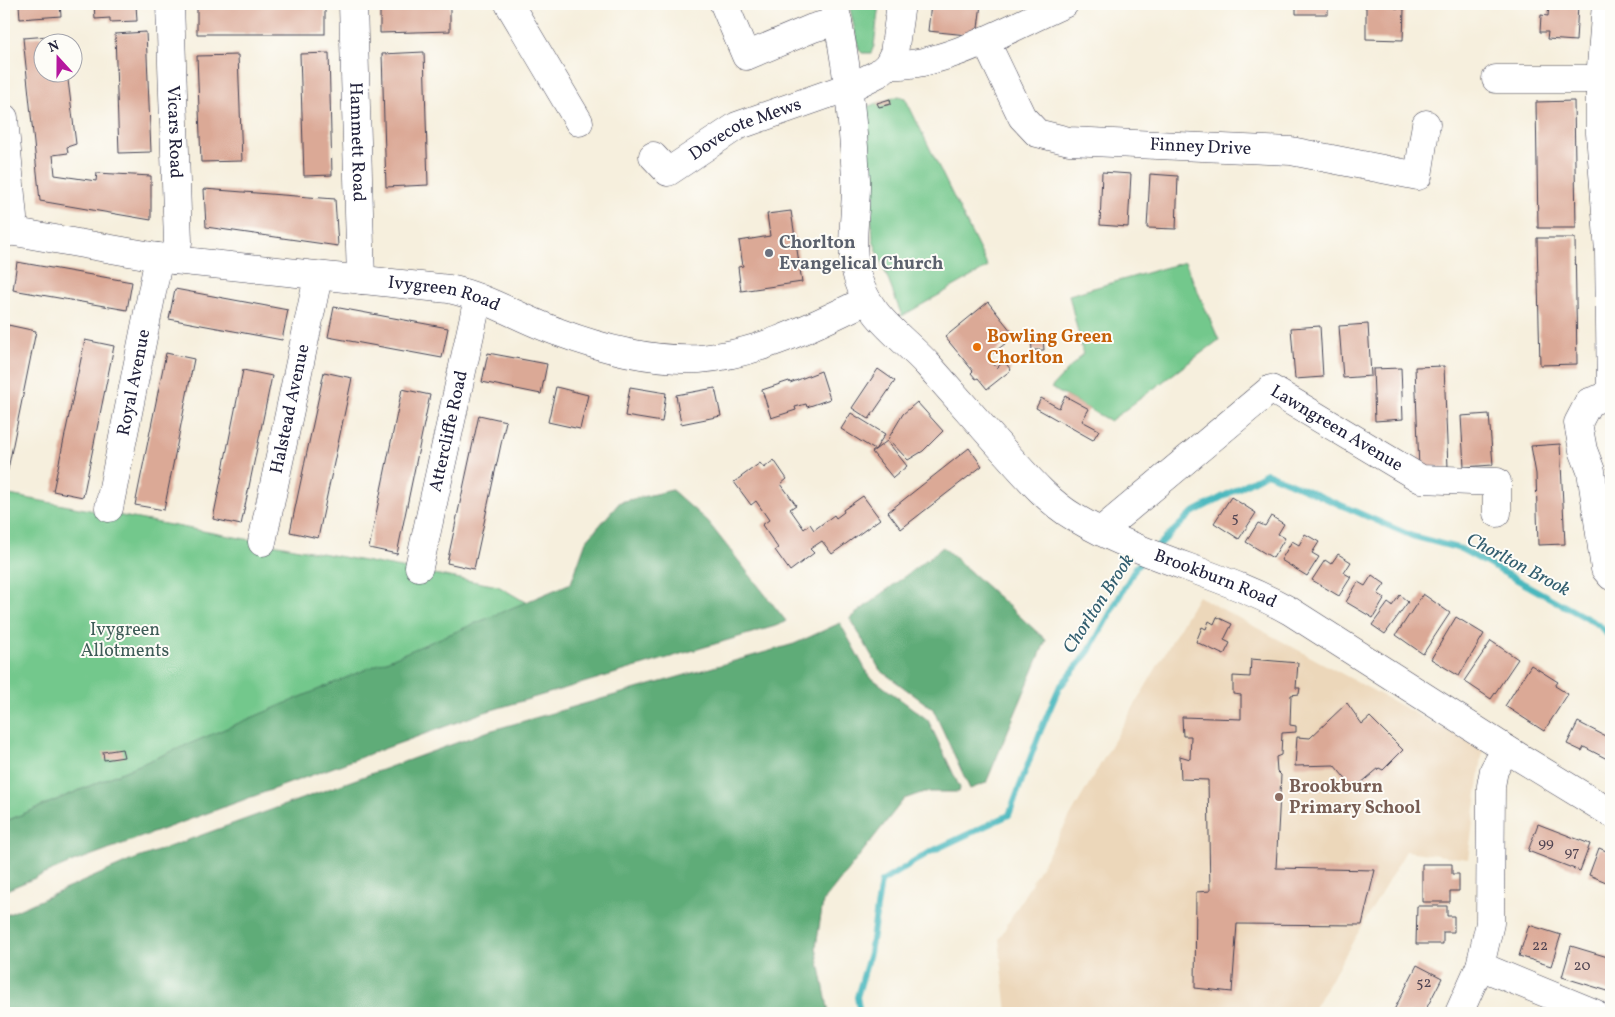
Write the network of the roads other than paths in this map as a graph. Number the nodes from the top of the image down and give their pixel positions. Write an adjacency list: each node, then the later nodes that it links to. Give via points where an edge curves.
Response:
1 (170, 4): 19 (street, Vicars Road, via 178,242)
2 (353, 4): 21 (street, Hammett Road)
3 (509, 4): 15 (street)
4 (724, 4): 8 (street, via 746,56 813,28)
5 (901, 4): 10 (street, via 894,53)
6 (1064, 4): 9 (street)
7 (1606, 4): 12 (street)
8 (836, 12): 13 (street, Brookburn Road)
9 (985, 40): 10 (street, via 922,62); 16 (street, Finney Drive, via 1022,117 1037,133 1070,140 1291,151 1418,176)
10 (888, 65): 13 (street, via 868,79)
11 (1496, 79): 12 (street)
12 (1600, 79): 24 (street, via 1600,133 1609,252)
13 (848, 85): 17 (street, Dovecote Mews, via 738,126 668,172); 23 (street, Brookburn Road, via 856,181 853,252 858,280)
14 (4, 118): 18 (street, via 13,218)
15 (580, 122)
16 (1426, 124)
17 (653, 156)
18 (7, 231): 19 (street, Ivygreen Road)
19 (167, 259): 20 (street, Ivygreen Road); 25 (street, Royal Avenue)
20 (318, 277): 21 (street, Ivygreen Road); 28 (street, Halstead Avenue)
21 (362, 280): 22 (street, Ivygreen Road, via 449,289)
22 (478, 298): 23 (street, Ivygreen Road, via 583,341 669,359 701,358 765,344); 29 (street, Attercliffe Road)
23 (867, 300): 27 (street, Brookburn Road, via 880,319 924,361 1031,480 1073,517)
24 (1611, 395): 30 (street, via 1589,402 1578,423 1591,471 1605,569)
25 (109, 508)
26 (1497, 514): 27 (street, Lawngreen Avenue, via 1497,482 1421,479 1271,389)
27 (1101, 531): 31 (street, Brookburn Road, via 1262,596 1290,611)
28 (262, 542)
29 (419, 566)
30 (1611, 576)
31 (1506, 749): 32 (street, Brookburn Road); 33 (street, via 1494,770 1491,786 1490,923)
32 (1611, 813)
33 (1480, 966): 34 (street); 35 (street)
34 (1459, 1013)
35 (1594, 1013)

